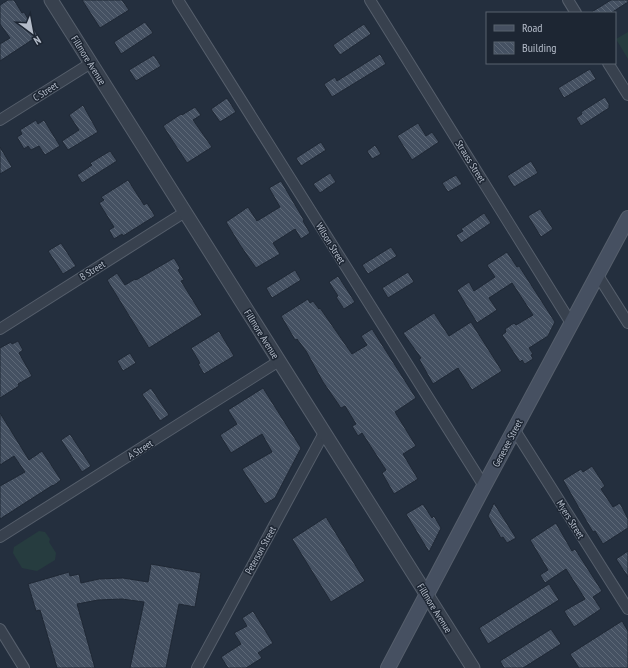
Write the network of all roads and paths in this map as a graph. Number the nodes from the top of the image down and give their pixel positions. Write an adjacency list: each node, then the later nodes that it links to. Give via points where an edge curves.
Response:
1 (51, 0): 6 (street, Fillmore Avenue)
2 (178, 0): 19 (street, Wilson Street)
3 (370, 0): 13 (street, Strauss Street)
4 (568, 0): 5 (street)
5 (575, 12)
6 (91, 63): 9 (street, C Street); 10 (street, Fillmore Avenue)
7 (609, 64): 8 (street)
8 (628, 95)
9 (0, 120)
10 (185, 212): 15 (street, B Street); 16 (street, Fillmore Avenue)
11 (628, 218): 12 (main road, Genesee Street)
12 (597, 274): 13 (main road, Genesee Street); 14 (street)
13 (572, 323): 17 (main road, Genesee Street)
14 (628, 323)
15 (0, 328)
16 (279, 361): 18 (street, Fillmore Avenue); 20 (street, A Street)
17 (514, 429): 19 (main road, Genesee Street); 22 (street, Myers Street)
18 (324, 433): 21 (street, Fillmore Avenue); 25 (street, Peterson Street)
19 (484, 486): 21 (main road, Genesee Street)
20 (0, 537)
21 (427, 596): 26 (main road, Genesee Street); 27 (street, Fillmore Avenue)
22 (628, 609)
23 (0, 629): 24 (street)
24 (24, 668)
25 (196, 668)
26 (388, 668)
27 (473, 668)

